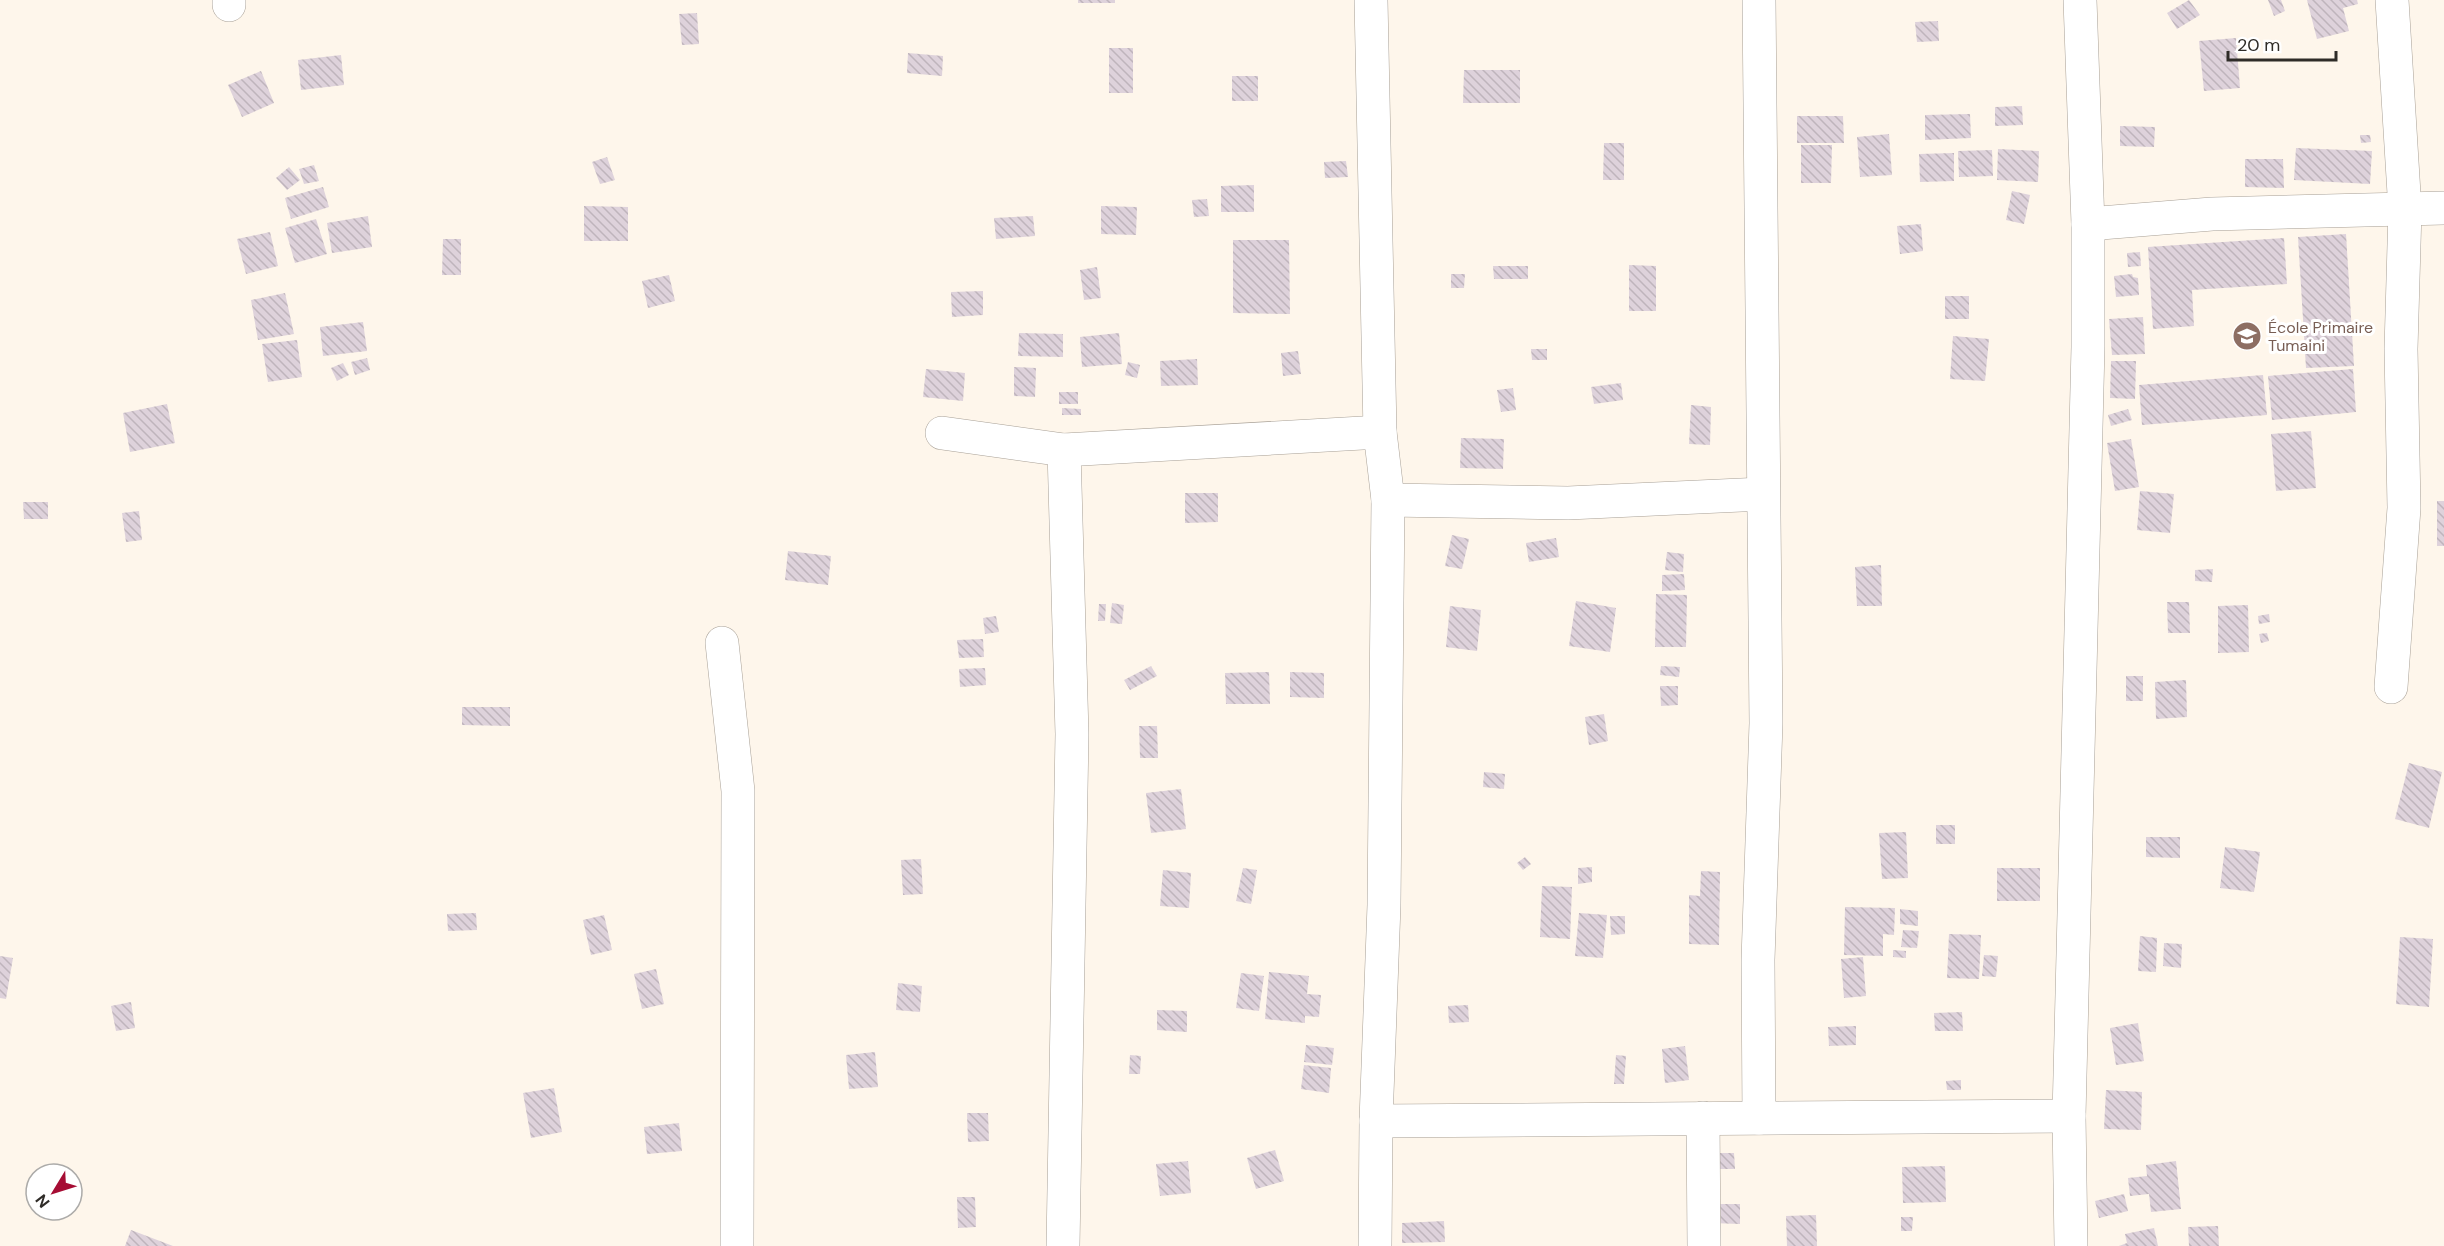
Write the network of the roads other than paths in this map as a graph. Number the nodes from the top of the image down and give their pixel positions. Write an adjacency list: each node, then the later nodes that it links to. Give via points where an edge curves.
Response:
1 (1371, 0): 8 (street)
2 (1759, 0): 11 (street)
3 (2080, 0): 7 (street)
4 (2392, 0): 6 (street)
5 (2444, 208): 6 (street)
6 (2405, 210): 7 (street, via 2212,214); 14 (street, via 2401,349 2404,508)
7 (2088, 224): 15 (street)
8 (1380, 432): 10 (street); 12 (street)
9 (942, 433): 10 (street)
10 (1064, 450): 20 (street, via 1072,734)
11 (1763, 494): 12 (street, via 1568,502); 17 (street, via 1766,723 1758,960)
12 (1388, 500): 18 (street, via 1384,905)
13 (722, 643): 19 (street, via 738,791)
14 (2391, 687)
15 (2069, 1116): 17 (street); 23 (street)
16 (1703, 1118): 17 (street); 18 (street); 22 (street)
17 (1759, 1118)
18 (1376, 1121): 21 (street)
19 (737, 1246)
20 (1063, 1246)
21 (1375, 1246)
22 (1704, 1246)
23 (2071, 1246)

